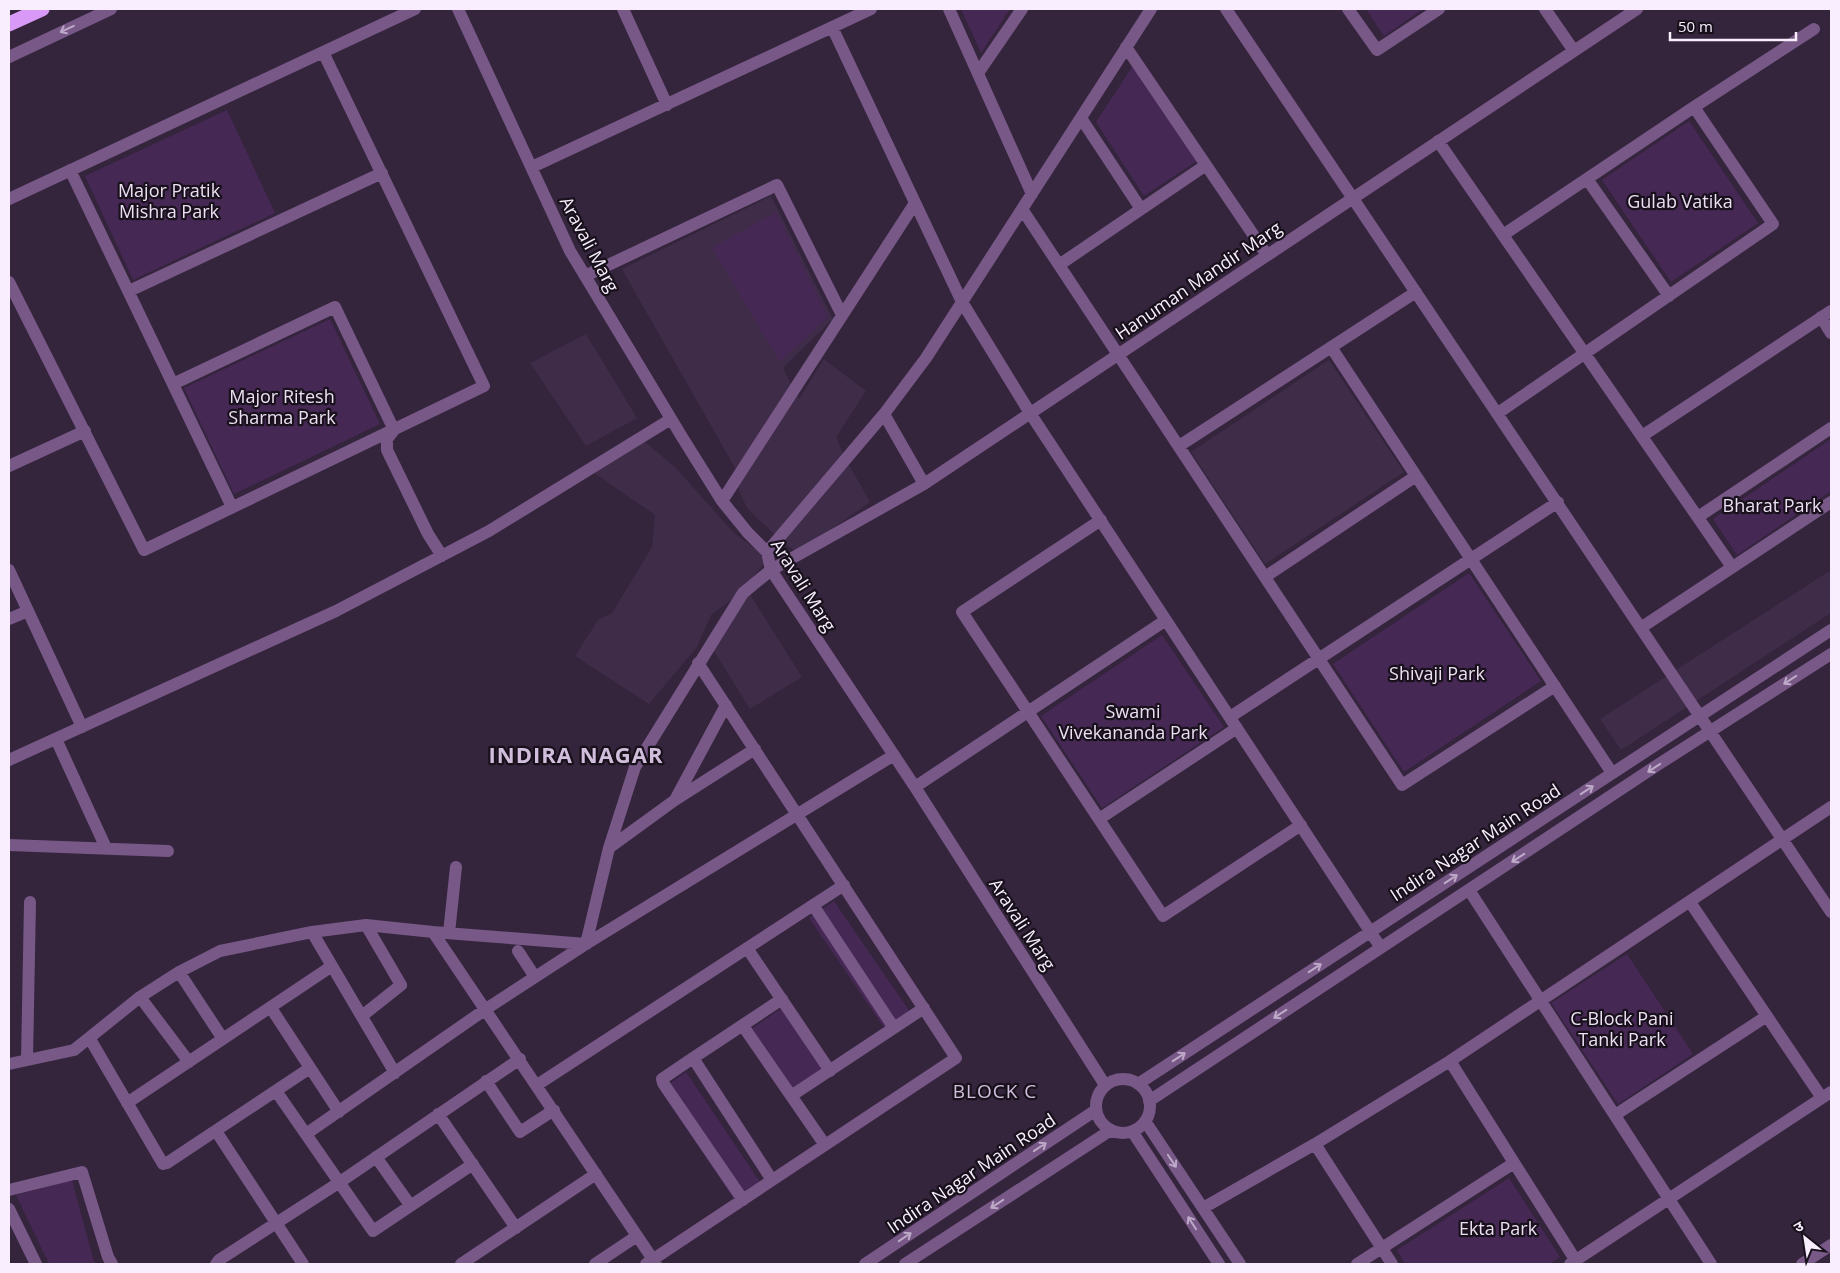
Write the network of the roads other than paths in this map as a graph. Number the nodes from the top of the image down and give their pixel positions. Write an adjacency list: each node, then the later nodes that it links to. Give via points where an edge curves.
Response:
1 (42, 9): 15 (highway)
2 (111, 9): 21 (street, one-way to 21)
3 (415, 9): 20 (street)
4 (458, 9): 28 (street, Aravali Marg)
5 (623, 9): 23 (street)
6 (871, 9): 16 (street)
7 (949, 9): 22 (street)
8 (1022, 9): 22 (street)
9 (1151, 9): 18 (street)
10 (1226, 9): 33 (street)
11 (1348, 9): 14 (street, via 1377,50)
12 (1545, 9): 19 (street)
13 (1637, 9): 19 (street, Hanuman Mandir Marg)
14 (1433, 10)
15 (9, 24)
16 (832, 27): 23 (street); 35 (street)
17 (1814, 29): 24 (street)
18 (1126, 47): 25 (street); 27 (street)
19 (1574, 51): 26 (street, Hanuman Mandir Marg)
20 (323, 52): 29 (street); 30 (street)
21 (9, 56)
22 (978, 73): 32 (street)
23 (667, 104): 28 (street)
24 (1694, 107): 31 (street); 45 (street, via 1773,224)
25 (1081, 118): 32 (street); 37 (street)
26 (1438, 141): 33 (street, Hanuman Mandir Marg); 38 (street)
27 (1206, 165): 37 (street); 39 (street)
28 (532, 167): 41 (street, Aravali Marg, via 570,251)
29 (70, 170): 34 (street); 43 (street)
30 (382, 173): 43 (street); 59 (street, via 484,386)
31 (1587, 179): 38 (street); 45 (street)
32 (1032, 194): 36 (street)
33 (1353, 198): 39 (street, Hanuman Mandir Marg); 44 (street)
34 (9, 199)
35 (915, 203): 46 (street); 48 (street)
36 (1022, 209): 40 (street); 46 (street)
37 (1141, 209): 40 (street)
38 (1503, 235): 52 (street)
39 (1267, 255): 51 (street, Hanuman Mandir Marg)
40 (1059, 265): 51 (street)
41 (585, 276): 48 (street, via 777,185); 57 (street, Aravali Marg)
42 (9, 282): 60 (street)
43 (128, 291): 53 (street)
44 (1416, 292): 50 (street); 56 (street)
45 (1669, 296): 52 (street)
46 (962, 302): 54 (street); 55 (street)
47 (1826, 314): 49 (street); 61 (street)
48 (842, 315): 66 (street)
49 (1831, 332)
50 (1331, 347): 62 (street); 64 (street)
51 (1119, 354): 54 (street, Hanuman Mandir Marg); 62 (street)
52 (1585, 354): 56 (street); 61 (street)
53 (173, 384): 59 (street, via 335,307); 69 (street)
54 (1030, 413): 65 (street, Hanuman Mandir Marg); 71 (street)
55 (884, 414): 65 (street); 72 (street)
56 (1498, 414): 67 (street)
57 (671, 419): 66 (street, Aravali Marg); 73 (street, via 489,531)
58 (1831, 428): 70 (street)
59 (394, 430): 69 (street); 73 (street, via 387,439 387,450)
60 (84, 431): 63 (street); 69 (street, via 144,550)
61 (1642, 436): 70 (street)
62 (1179, 446): 78 (street)
63 (9, 466)
64 (1416, 476): 74 (street); 78 (street)
65 (924, 484): 77 (street, Hanuman Mandir Marg)
66 (722, 501): 72 (street, Aravali Marg)
67 (1558, 502): 74 (street); 82 (street)
68 (1831, 502): 75 (street)
69 (232, 507)
70 (1698, 517): 75 (street)
71 (1101, 520): 81 (street); 89 (street, via 962,612)
72 (767, 552): 77 (street, Aravali Marg)
73 (442, 556): 92 (street, via 336,611)
74 (1471, 559): 85 (street); 87 (street)
75 (1732, 567): 82 (street)
76 (9, 570): 79 (street)
77 (771, 570): 86 (street, Hanuman Mandir Marg, via 743,593); 97 (street, Aravali Marg)
78 (1265, 577): 85 (street)
79 (28, 611): 80 (street); 92 (street)
80 (9, 620)
81 (1166, 620): 89 (street); 91 (street)
82 (1642, 627): 90 (street)
83 (1831, 630): 90 (street, Indira Nagar Main Road)
84 (1831, 654): 94 (street, Indira Nagar Main Road, one-way to 94)
85 (1319, 659): 87 (street, via 1402,784); 91 (street)
86 (698, 663): 88 (street); 109 (street, Hanuman Mandir Marg, via 634,767)
87 (1555, 686): 99 (street)
88 (726, 706): 96 (street); 101 (street)
89 (1028, 712): 100 (street); 104 (street)
90 (1700, 715): 94 (street); 99 (street, Indira Nagar Main Road)
91 (1230, 718): 93 (street)
92 (82, 727): 95 (street)
93 (1238, 728): 104 (street); 105 (street)
94 (1711, 731): 106 (street); 113 (street, Indira Nagar Main Road, one-way to 113)
95 (56, 739): 98 (street); 108 (street)
96 (755, 750): 101 (street); 103 (street)
97 (894, 755): 100 (street, Aravali Marg); 103 (street)
98 (9, 760)
99 (1612, 773): 119 (street, Indira Nagar Main Road, one-way to 99)
100 (915, 787): 154 (street, Aravali Marg)
101 (675, 800): 109 (street)
102 (1831, 807): 106 (street)
103 (798, 815): 112 (street); 123 (street)
104 (1099, 819): 105 (street, via 1163,916)
105 (1301, 825): 119 (street)
106 (1783, 839): 115 (street); 117 (street)
107 (9, 845): 108 (street)
108 (106, 848): 110 (street)
109 (609, 848): 123 (street, Hanuman Mandir Marg)
110 (168, 851)
111 (456, 867): 122 (street)
112 (844, 885): 116 (street); 134 (street)
113 (1469, 890): 125 (street, Indira Nagar Main Road); 132 (street)
114 (30, 902): 144 (street)
115 (1690, 902): 132 (street); 137 (street)
116 (813, 905): 124 (street); 139 (street)
117 (1831, 912)
118 (366, 925): 120 (street); 121 (street); 136 (street, via 401,985)
119 (1371, 931): 125 (street); 153 (street, Indira Nagar Main Road, one-way to 119)
120 (312, 932): 127 (street); 128 (street, via 220,951)
121 (433, 932): 122 (street); 135 (street)
122 (449, 934): 123 (street)
123 (586, 944): 129 (street)
124 (747, 948): 131 (street); 152 (street)
125 (1381, 948): 158 (street, Indira Nagar Main Road, one-way to 158)
126 (518, 951): 129 (street)
127 (332, 966): 133 (street); 136 (street)
128 (179, 972): 130 (street); 141 (street)
129 (535, 977): 135 (street)
130 (140, 997): 140 (street); 146 (street)
131 (782, 999): 138 (street); 149 (street)
132 (1540, 1001): 145 (street); 164 (street)
133 (271, 1008): 141 (street); 148 (street)
134 (924, 1008): 139 (street); 171 (street, via 956,1058)
135 (486, 1009): 143 (street); 150 (street)
136 (362, 1016): 150 (street)
137 (1767, 1016): 156 (street); 164 (street)
138 (743, 1026): 142 (street); 157 (street)
139 (894, 1028): 149 (street)
140 (90, 1039): 144 (street, via 74,1050); 159 (street)
141 (223, 1039): 146 (street)
142 (692, 1058): 176 (street); 180 (street, via 665,1077 663,1083)
143 (520, 1059): 151 (street); 152 (street)
144 (27, 1060): 147 (street)
145 (1450, 1061): 170 (street); 173 (street)
146 (189, 1062): 159 (street)
147 (9, 1064)
148 (310, 1068): 155 (street); 162 (street)
149 (830, 1070): 157 (street)
150 (395, 1073): 162 (street)
151 (486, 1081): 160 (street, via 520,1132); 163 (street)
152 (537, 1084): 160 (street)
153 (1138, 1084): 154 (street, via 1124,1079); 158 (street)
154 (1105, 1085): 161 (street, via 1098,1094)
155 (276, 1091): 167 (street); 169 (street)
156 (1827, 1095): 179 (street)
157 (791, 1096): 171 (street)
158 (1149, 1101): 165 (street)
159 (128, 1103): 167 (street, via 163,1164)
160 (554, 1110): 175 (street)
161 (1096, 1110): 166 (street, via 1102,1124); 198 (street, Indira Nagar Main Road, one-way to 161)
162 (339, 1112): 169 (street)
163 (438, 1114): 172 (street); 174 (street)
164 (1615, 1115): 179 (street)
165 (1145, 1121): 168 (street); 182 (street, one-way to 182)
166 (1111, 1130): 168 (street); 199 (street, one-way to 199)
167 (216, 1131): 184 (street)
168 (1132, 1131): 200 (street, one-way to 168)
169 (306, 1134): 177 (street)
170 (1315, 1144): 182 (street); 188 (street)
171 (825, 1145): 176 (street)
172 (376, 1158): 177 (street); 181 (street)
173 (1514, 1163): 188 (street); 190 (street)
174 (473, 1164): 181 (street); 185 (street)
175 (596, 1174): 185 (street); 186 (street)
176 (772, 1180): 180 (street)
177 (340, 1182): 181 (street, via 373,1232); 184 (street)
178 (9, 1190): 193 (street, via 82,1172)
179 (1669, 1199): 190 (street); 204 (street)
180 (743, 1200): 191 (street)
181 (410, 1205)
182 (1203, 1208): 201 (street)
183 (9, 1209): 192 (street)
184 (277, 1224): 194 (street); 195 (street)
185 (516, 1228): 196 (street)
186 (637, 1236): 189 (street); 191 (street)
187 (1831, 1245): 205 (street)
188 (1382, 1248): 202 (street); 203 (street)
189 (610, 1260): 197 (street)
190 (1573, 1262)
191 (652, 1263)
192 (36, 1264)
193 (112, 1264)
194 (216, 1264)
195 (303, 1264)
196 (461, 1264)
197 (595, 1264)
198 (865, 1264)
199 (905, 1264)
200 (1219, 1264)
201 (1240, 1264)
202 (1357, 1264)
203 (1392, 1264)
204 (1711, 1264)
205 (1802, 1264)

